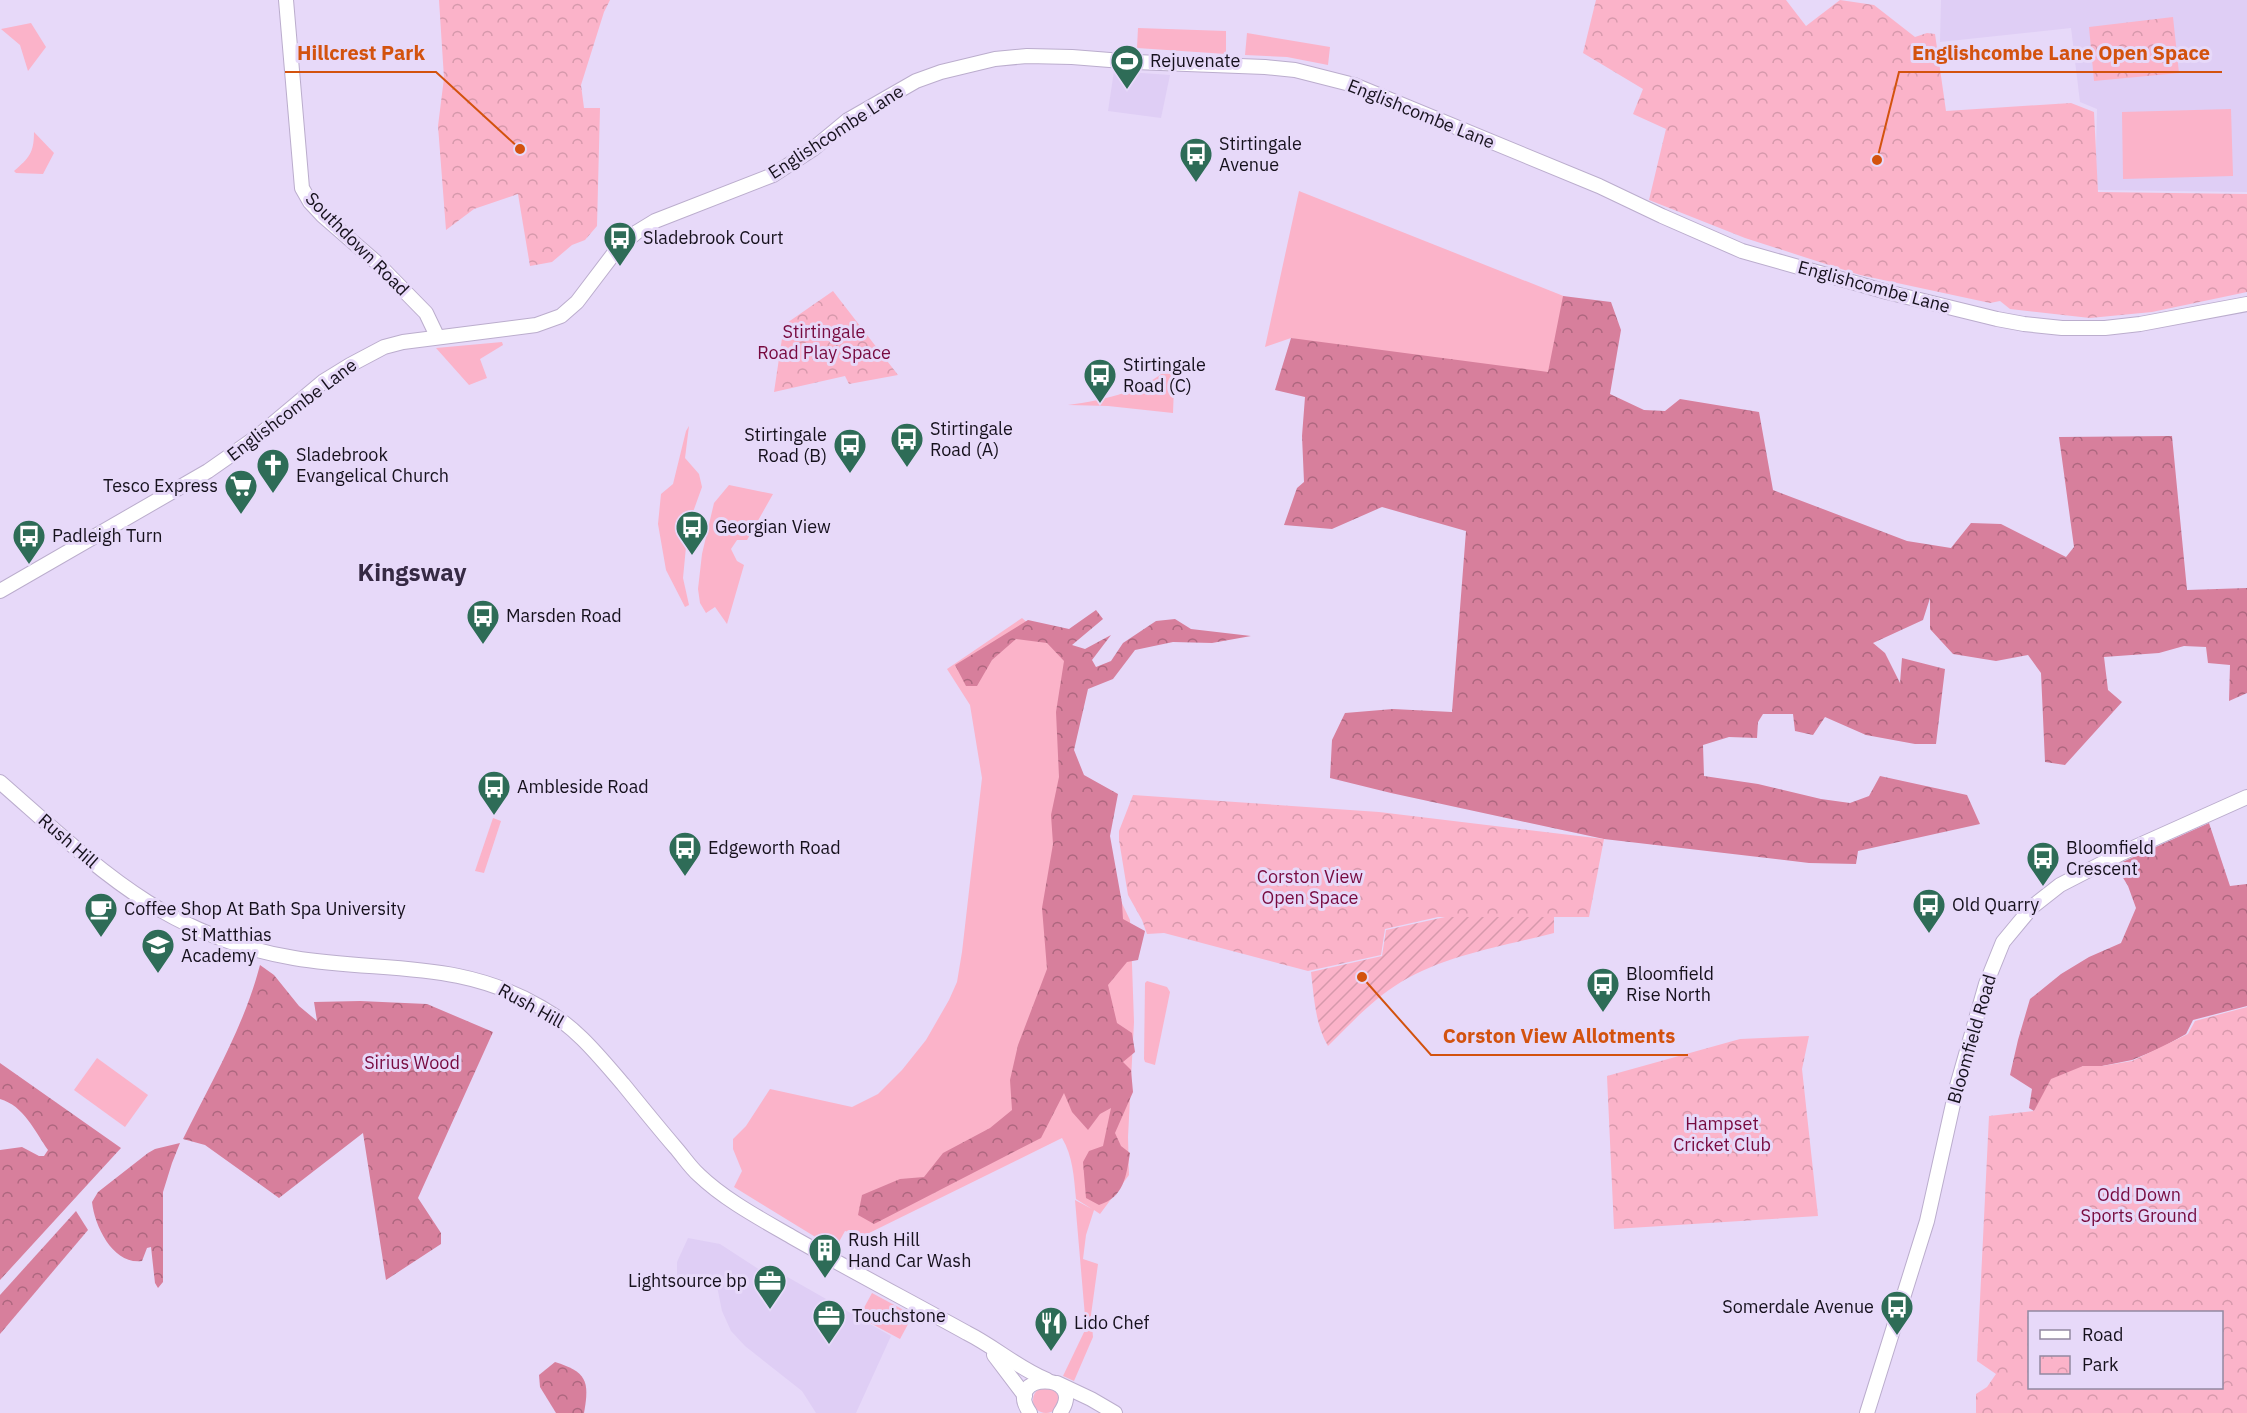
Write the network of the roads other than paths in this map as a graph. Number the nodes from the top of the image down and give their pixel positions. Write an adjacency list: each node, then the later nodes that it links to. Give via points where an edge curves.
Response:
1 (286, 0): 3 (street, Southdown Road, via 302,188 317,209 426,313)
2 (2247, 304): 3 (street, Englishcombe Lane, via 2105,328 2062,328 1997,319 1742,251 1599,186 1354,85 1295,70 1028,56 970,64 916,81 848,120 774,175 656,221 618,248 577,302 561,316 536,325)
3 (437, 336): 4 (street, Englishcombe Lane, via 393,345 365,356 324,381 208,471)
4 (0, 591)
5 (0, 782): 7 (street, Rush Hill, via 115,881 172,918 205,933 297,958 451,973 502,987 525,998 566,1024 599,1054 699,1176 755,1215)
6 (2247, 797): 13 (street, Bloomfield Road, via 2060,885 2032,908 2003,942 1986,984 1957,1086 1927,1221)
7 (972, 1335): 8 (street, Rush Hill, via 1028,1372); 9 (street, Rush Hill, via 994,1354)
8 (1051, 1381): 9 (street, via 1036,1382); 10 (street, via 1063,1391); 11 (street, Rush Hill)
9 (1025, 1396): 12 (street)
10 (1062, 1408): 11 (street, via 1086,1404)
11 (1113, 1412)
12 (1030, 1413)
13 (1867, 1413)

